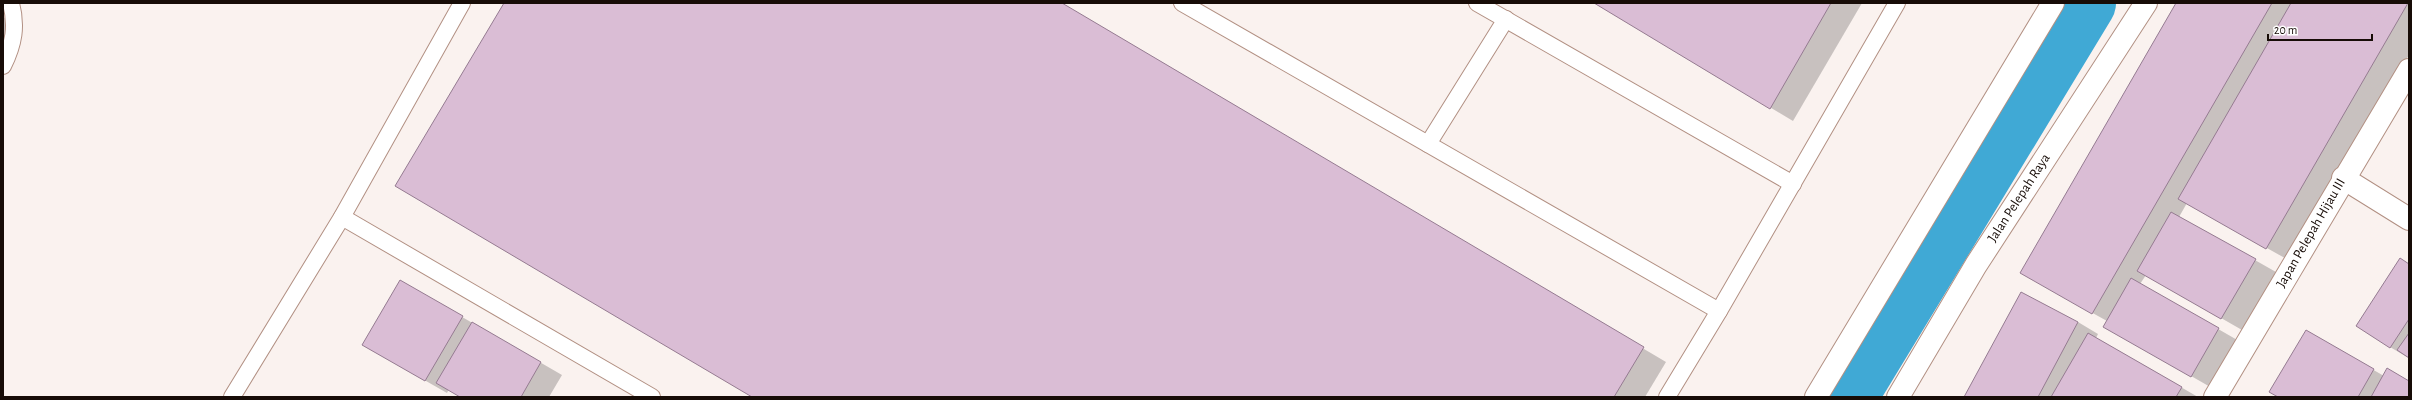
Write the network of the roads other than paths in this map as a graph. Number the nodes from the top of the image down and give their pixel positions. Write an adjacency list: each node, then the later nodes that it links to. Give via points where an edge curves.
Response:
1 (11, 3): 9 (lane, via 16,21 10,52)
2 (462, 3): 14 (lane)
3 (1182, 3): 11 (lane)
4 (1477, 3): 8 (lane)
5 (1897, 3): 13 (lane)
6 (2053, 3): 20 (street)
7 (2146, 3): 21 (street, Jalan Pelepah Raya, via 1976,265)
8 (1506, 19): 11 (lane); 13 (lane)
9 (3, 66)
10 (2409, 70): 12 (street, Japan Pelepah Hijau III)
11 (1428, 144): 16 (lane)
12 (2343, 178): 15 (street); 22 (street, Japan Pelepah Hijau III)
13 (1793, 184): 16 (lane)
14 (342, 217): 17 (lane); 18 (lane)
15 (2409, 219)
16 (1720, 311): 19 (lane)
17 (232, 397)
18 (652, 397)
19 (1667, 397)
20 (1816, 397)
21 (1898, 397)
22 (2214, 397)

